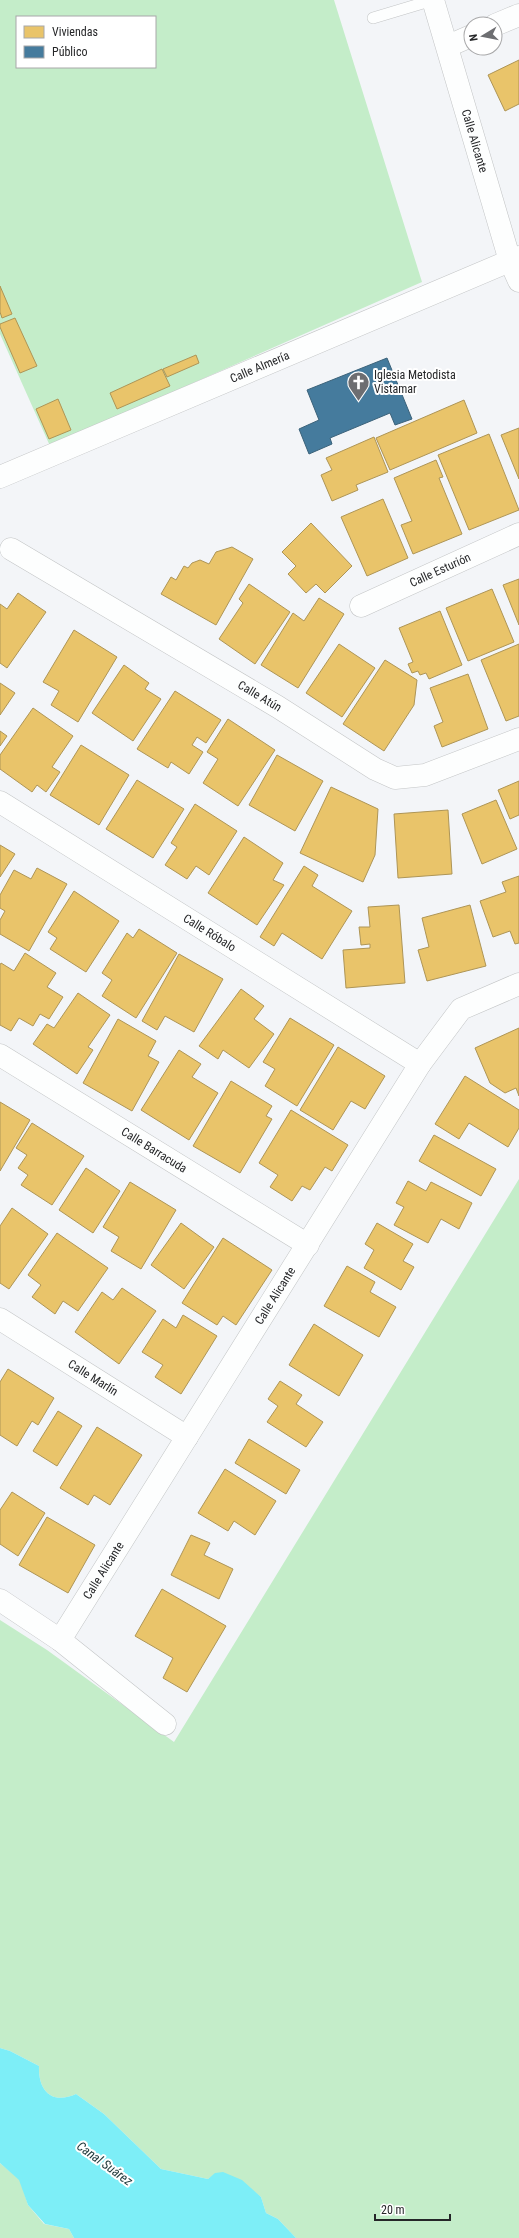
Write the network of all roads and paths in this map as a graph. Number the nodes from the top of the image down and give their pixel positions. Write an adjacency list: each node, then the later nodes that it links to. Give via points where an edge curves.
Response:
1 (433, 0): 3 (lane); 6 (street, Calle Alicante)
2 (519, 15): 4 (street)
3 (373, 18)
4 (503, 22)
5 (463, 39): 6 (street)
6 (448, 46): 7 (street, Calle Alicante)
7 (515, 259): 8 (street, Calle Alicante); 9 (street, Calle Almería)
8 (519, 281)
9 (0, 477)
10 (519, 534): 12 (street, Calle Esturión)
11 (12, 549): 13 (street, Calle Atún, via 278,707 375,769 395,778 425,776)
12 (362, 606)
13 (519, 739)
14 (0, 802): 17 (street, Calle Róbalo)
15 (519, 984): 17 (street, Calle Alicante, via 461,1009)
16 (0, 1055): 18 (street, Calle Barracuda)
17 (420, 1064): 18 (street, Calle Alicante)
18 (308, 1245): 20 (street, Calle Alicante)
19 (0, 1319): 20 (street, Calle Marlín)
20 (187, 1437): 22 (street, Calle Alicante)
21 (0, 1600): 22 (street)
22 (60, 1640): 23 (street)
23 (165, 1724)

